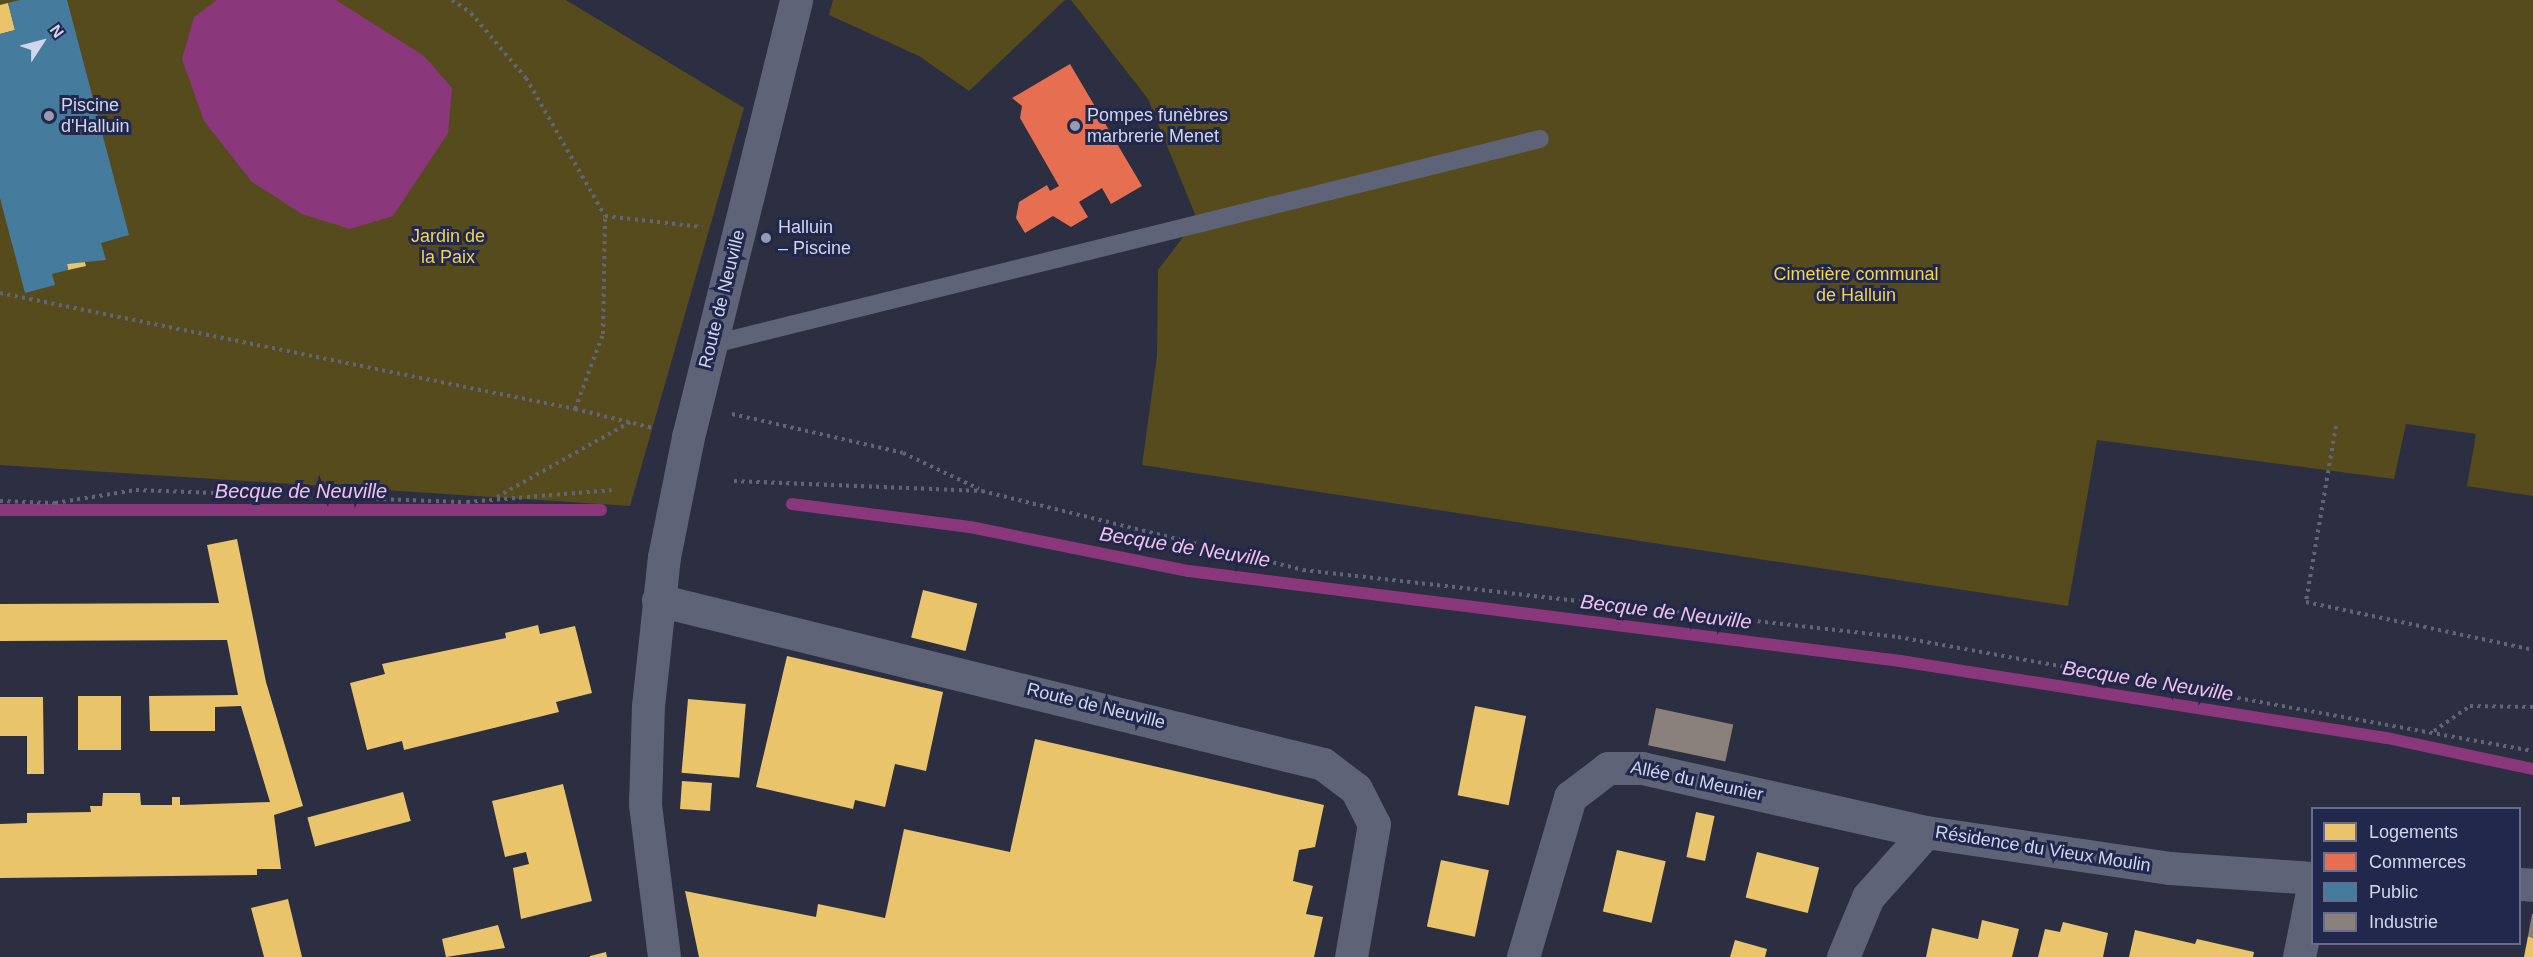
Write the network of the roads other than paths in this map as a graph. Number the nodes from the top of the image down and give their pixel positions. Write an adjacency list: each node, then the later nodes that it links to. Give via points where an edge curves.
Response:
1 (796, 0): 3 (street, Route de Neuville)
2 (1539, 139): 3 (lane)
3 (710, 345): 4 (street, Route de Neuville, via 688,437)
4 (658, 600): 8 (street, Route de Neuville, via 645,805); 9 (street, Route de Neuville, via 1323,764 1356,789 1374,824)
5 (1926, 832): 6 (street, Résidence du Vieux Moulin, via 2170,868); 10 (street, Allée du Meunier, via 1642,768 1608,768 1570,797); 11 (street, Résidence du Vieux Moulin, via 1868,897)
6 (2311, 878)
7 (2311, 901): 12 (street)
8 (664, 957)
9 (1351, 957)
10 (1523, 957)
11 (1844, 957)
12 (2299, 957)

